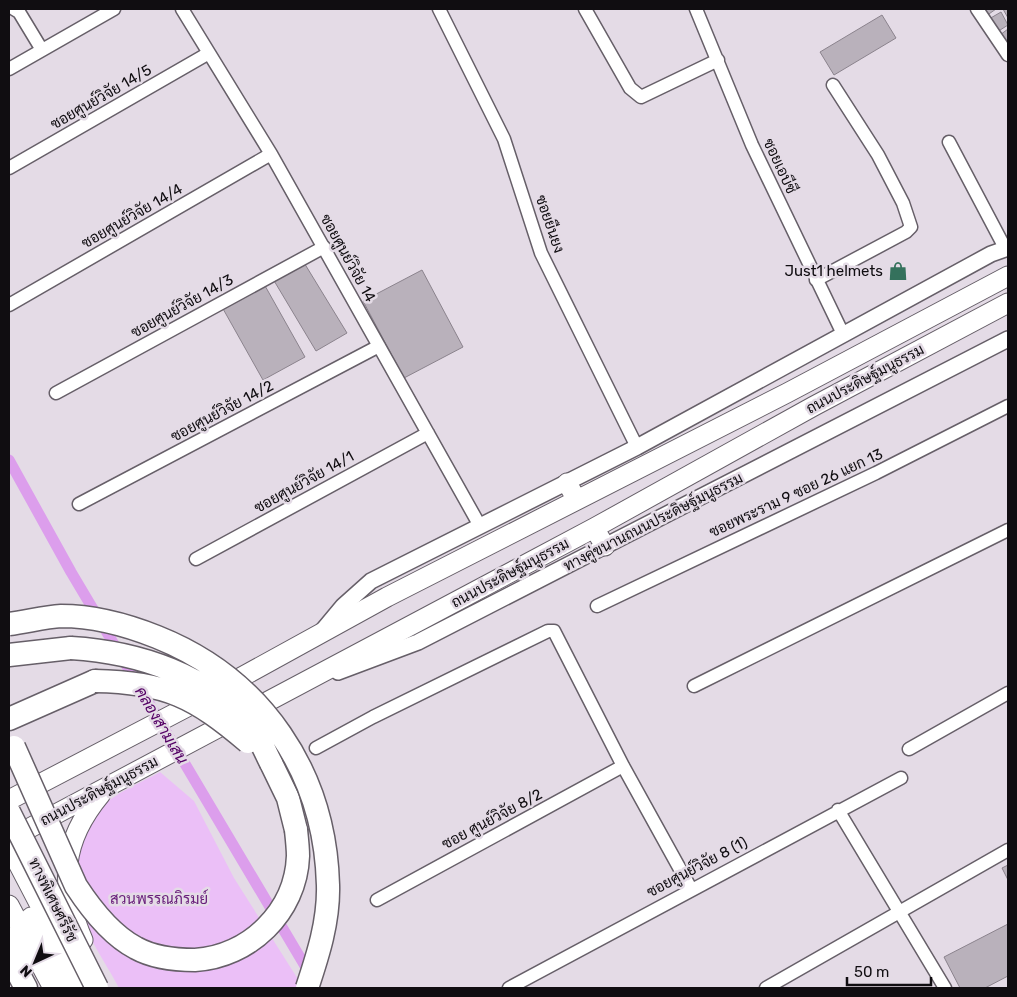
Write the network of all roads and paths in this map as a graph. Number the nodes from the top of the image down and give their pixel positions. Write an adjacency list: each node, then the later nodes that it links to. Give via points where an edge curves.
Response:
1 (14, 9): 8 (street)
2 (182, 9): 9 (street, ซอยศูนย์วิจัย 14)
3 (439, 9): 29 (street, ซอยยืนยง, via 504,139 541,253)
4 (585, 9): 11 (street, via 630,88 641,97)
5 (696, 9): 11 (street, ซอยเอบีซี)
6 (977, 9): 10 (street)
7 (105, 11): 8 (street)
8 (42, 50): 12 (street)
9 (209, 54): 15 (street, ซอยศูนย์วิจัย 14); 16 (street, ซอยศูนย์วิจัย 14/5)
10 (1008, 55)
11 (718, 60): 20 (street, ซอยเอบีซี, via 752,145)
12 (9, 69)
13 (833, 85): 20 (street, via 878,155 903,203 911,227)
14 (949, 142): 18 (street)
15 (271, 154): 17 (street, ซอยศูนย์วิจัย 14); 22 (street, ซอยศูนย์วิจัย 14/4)
16 (9, 168)
17 (324, 247): 25 (street, ซอยศูนย์วิจัย 14); 26 (street, ซอยศูนย์วิจัย 14/3)
18 (1007, 248): 23 (street)
19 (1008, 276): 31 (main road, ถนนประดิษฐ์มนูธรรม)
20 (816, 280): 23 (street, ซอยเอบีซี)
21 (1008, 303): 34 (main road, ถนนประดิษฐ์มนูธรรม)
22 (9, 305)
23 (843, 334): 29 (street)
24 (1008, 339): 36 (street, ทางคู่ขนานถนนประดิษฐ์มนูธรรม)
25 (379, 346): 28 (street, ซอยศูนย์วิจัย 14); 32 (street, ซอยศูนย์วิจัย 14/2)
26 (56, 393)
27 (1008, 406): 38 (street, ซอยพระราม 9 ซอย 26 แยก 13)
28 (428, 433): 33 (street, ซอยศูนย์วิจัย 14); 37 (street, ซอยศูนย์วิจัย 14/1)
29 (637, 447): 30 (street)
30 (567, 482): 31 (main road); 33 (street)
31 (577, 500): 40 (main road, ถนนประดิษฐ์มนูธรรม)
32 (79, 504)
33 (480, 526): 40 (street, via 371,581 343,606)
34 (594, 528): 36 (main road); 43 (main road, ถนนประดิษฐ์มนูธรรม)
35 (1008, 530): 42 (street)
36 (605, 546): 43 (street, ทางคู่ขนานถนนประดิษฐ์มนูธรรม, via 418,642)
37 (196, 559)
38 (597, 606)
39 (9, 624): 72 (highway, bridge, via 61,616 139,630 181,647 211,664 239,685 267,715 296,756 315,804 324,842 328,886 326,918)
40 (320, 634): 53 (main road, ถนนประดิษฐ์มนูธรรม)
41 (9, 655): 49 (highway, bridge, via 72,648 96,650 125,654 180,673 224,700 254,730)
42 (694, 686)
43 (291, 689): 52 (main road, ถนนประดิษฐ์มนูธรรม)
44 (1008, 694): 48 (street)
45 (9, 719): 49 (highway, bridge, via 95,681 158,686 217,716)
46 (9, 734): 49 (highway, bridge, via 76,886 89,906 105,924 136,948 178,960 210,959 241,948 262,934 285,901 298,858 296,830 288,798)
47 (316, 748): 50 (street, via 552,630)
48 (909, 749)
49 (271, 763)
50 (623, 766): 59 (street); 60 (street, ซอย ศูนย์วิจัย 8/2)
51 (901, 778): 54 (street, ซอยศูนย์วิจัย 8 (1))
52 (106, 788): 55 (main road, ถนนประดิษฐ์มนูธรรม); 71 (main road, via 85,812 73,839 67,890 75,920)
53 (12, 798): 70 (highway, ทางพิเศษศรีรัช, bridge)
54 (838, 810): 59 (street, ซอยศูนย์วิจัย 8 (1)); 62 (street)
55 (9, 839)
56 (9, 846): 69 (main road)
57 (1008, 850): 62 (street)
58 (9, 874): 68 (main road)
59 (691, 888): 73 (street, ซอยศูนย์วิจัย 8 (1))
60 (377, 900)
61 (9, 905): 67 (main road)
62 (900, 912): 74 (street); 75 (street)
63 (9, 937): 66 (main road)
64 (9, 956): 65 (highway)
65 (26, 988)
66 (35, 988)
67 (52, 988)
68 (68, 988)
69 (83, 988)
70 (97, 988)
71 (106, 988)
72 (307, 988)
73 (509, 988)
74 (766, 988)
75 (945, 988)

